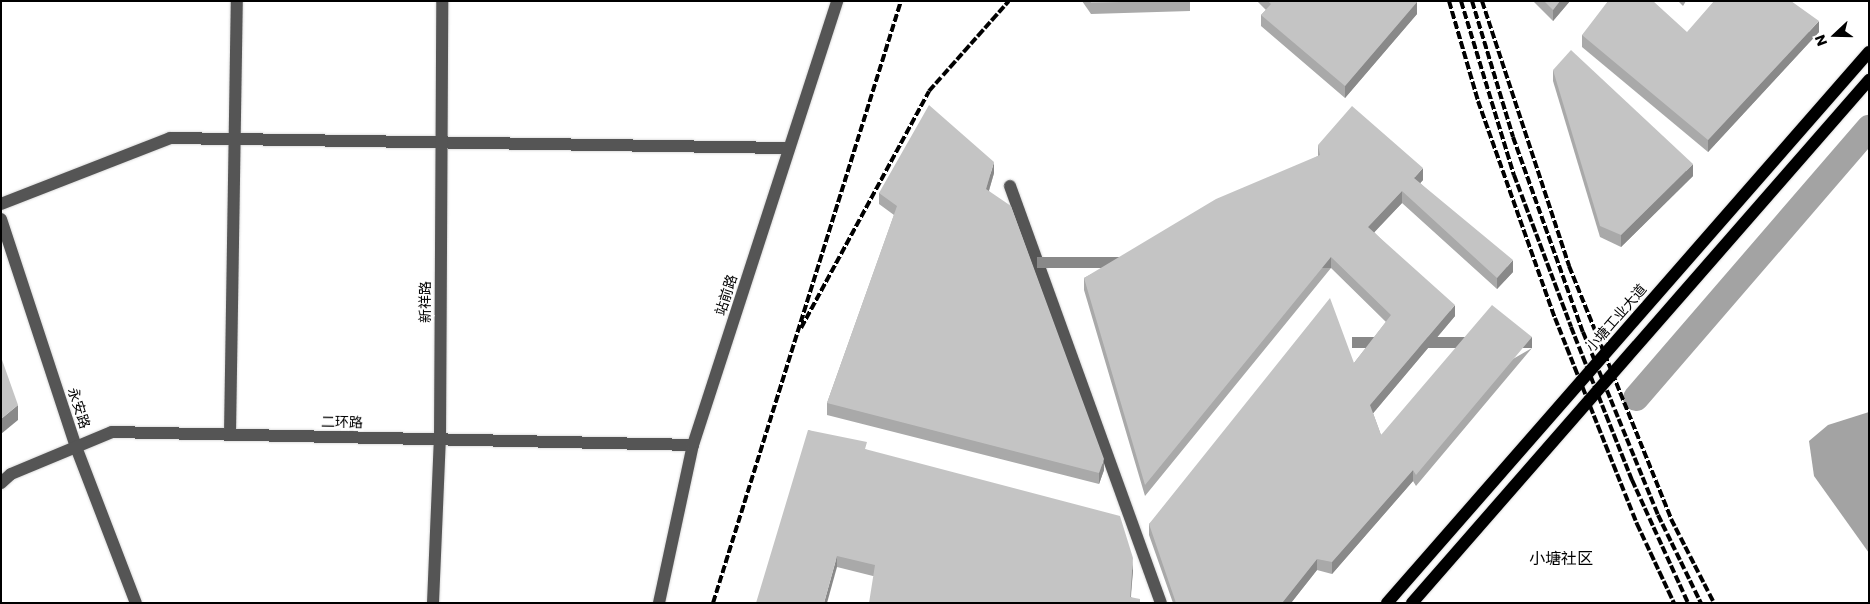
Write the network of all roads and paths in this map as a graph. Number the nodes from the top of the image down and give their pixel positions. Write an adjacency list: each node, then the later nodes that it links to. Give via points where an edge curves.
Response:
1 (237, 1): 6 (street)
2 (442, 1): 7 (street, 新祥路)
3 (837, 1): 8 (street, 站前路)
4 (1869, 52): 21 (main road, 小塘工业大道)
5 (1869, 80): 22 (main road)
6 (234, 139): 7 (street); 10 (street, via 170,138); 12 (street)
7 (441, 145): 8 (street); 13 (street, 新祥路)
8 (789, 148): 14 (street, 站前路)
9 (1010, 186): 20 (street)
10 (1, 204)
11 (1, 219): 15 (street, 永安路)
12 (230, 434): 13 (street, 二环路); 15 (street, 二环路, via 112,432)
13 (440, 439): 14 (street, 二环路); 18 (street, 新祥路)
14 (693, 445): 19 (street, 站前路)
15 (76, 447): 16 (street, 二环路); 17 (street, 永安路)
16 (1, 482)
17 (136, 603)
18 (433, 603)
19 (658, 603)
20 (1161, 603)
21 (1387, 603)
22 (1412, 603)

